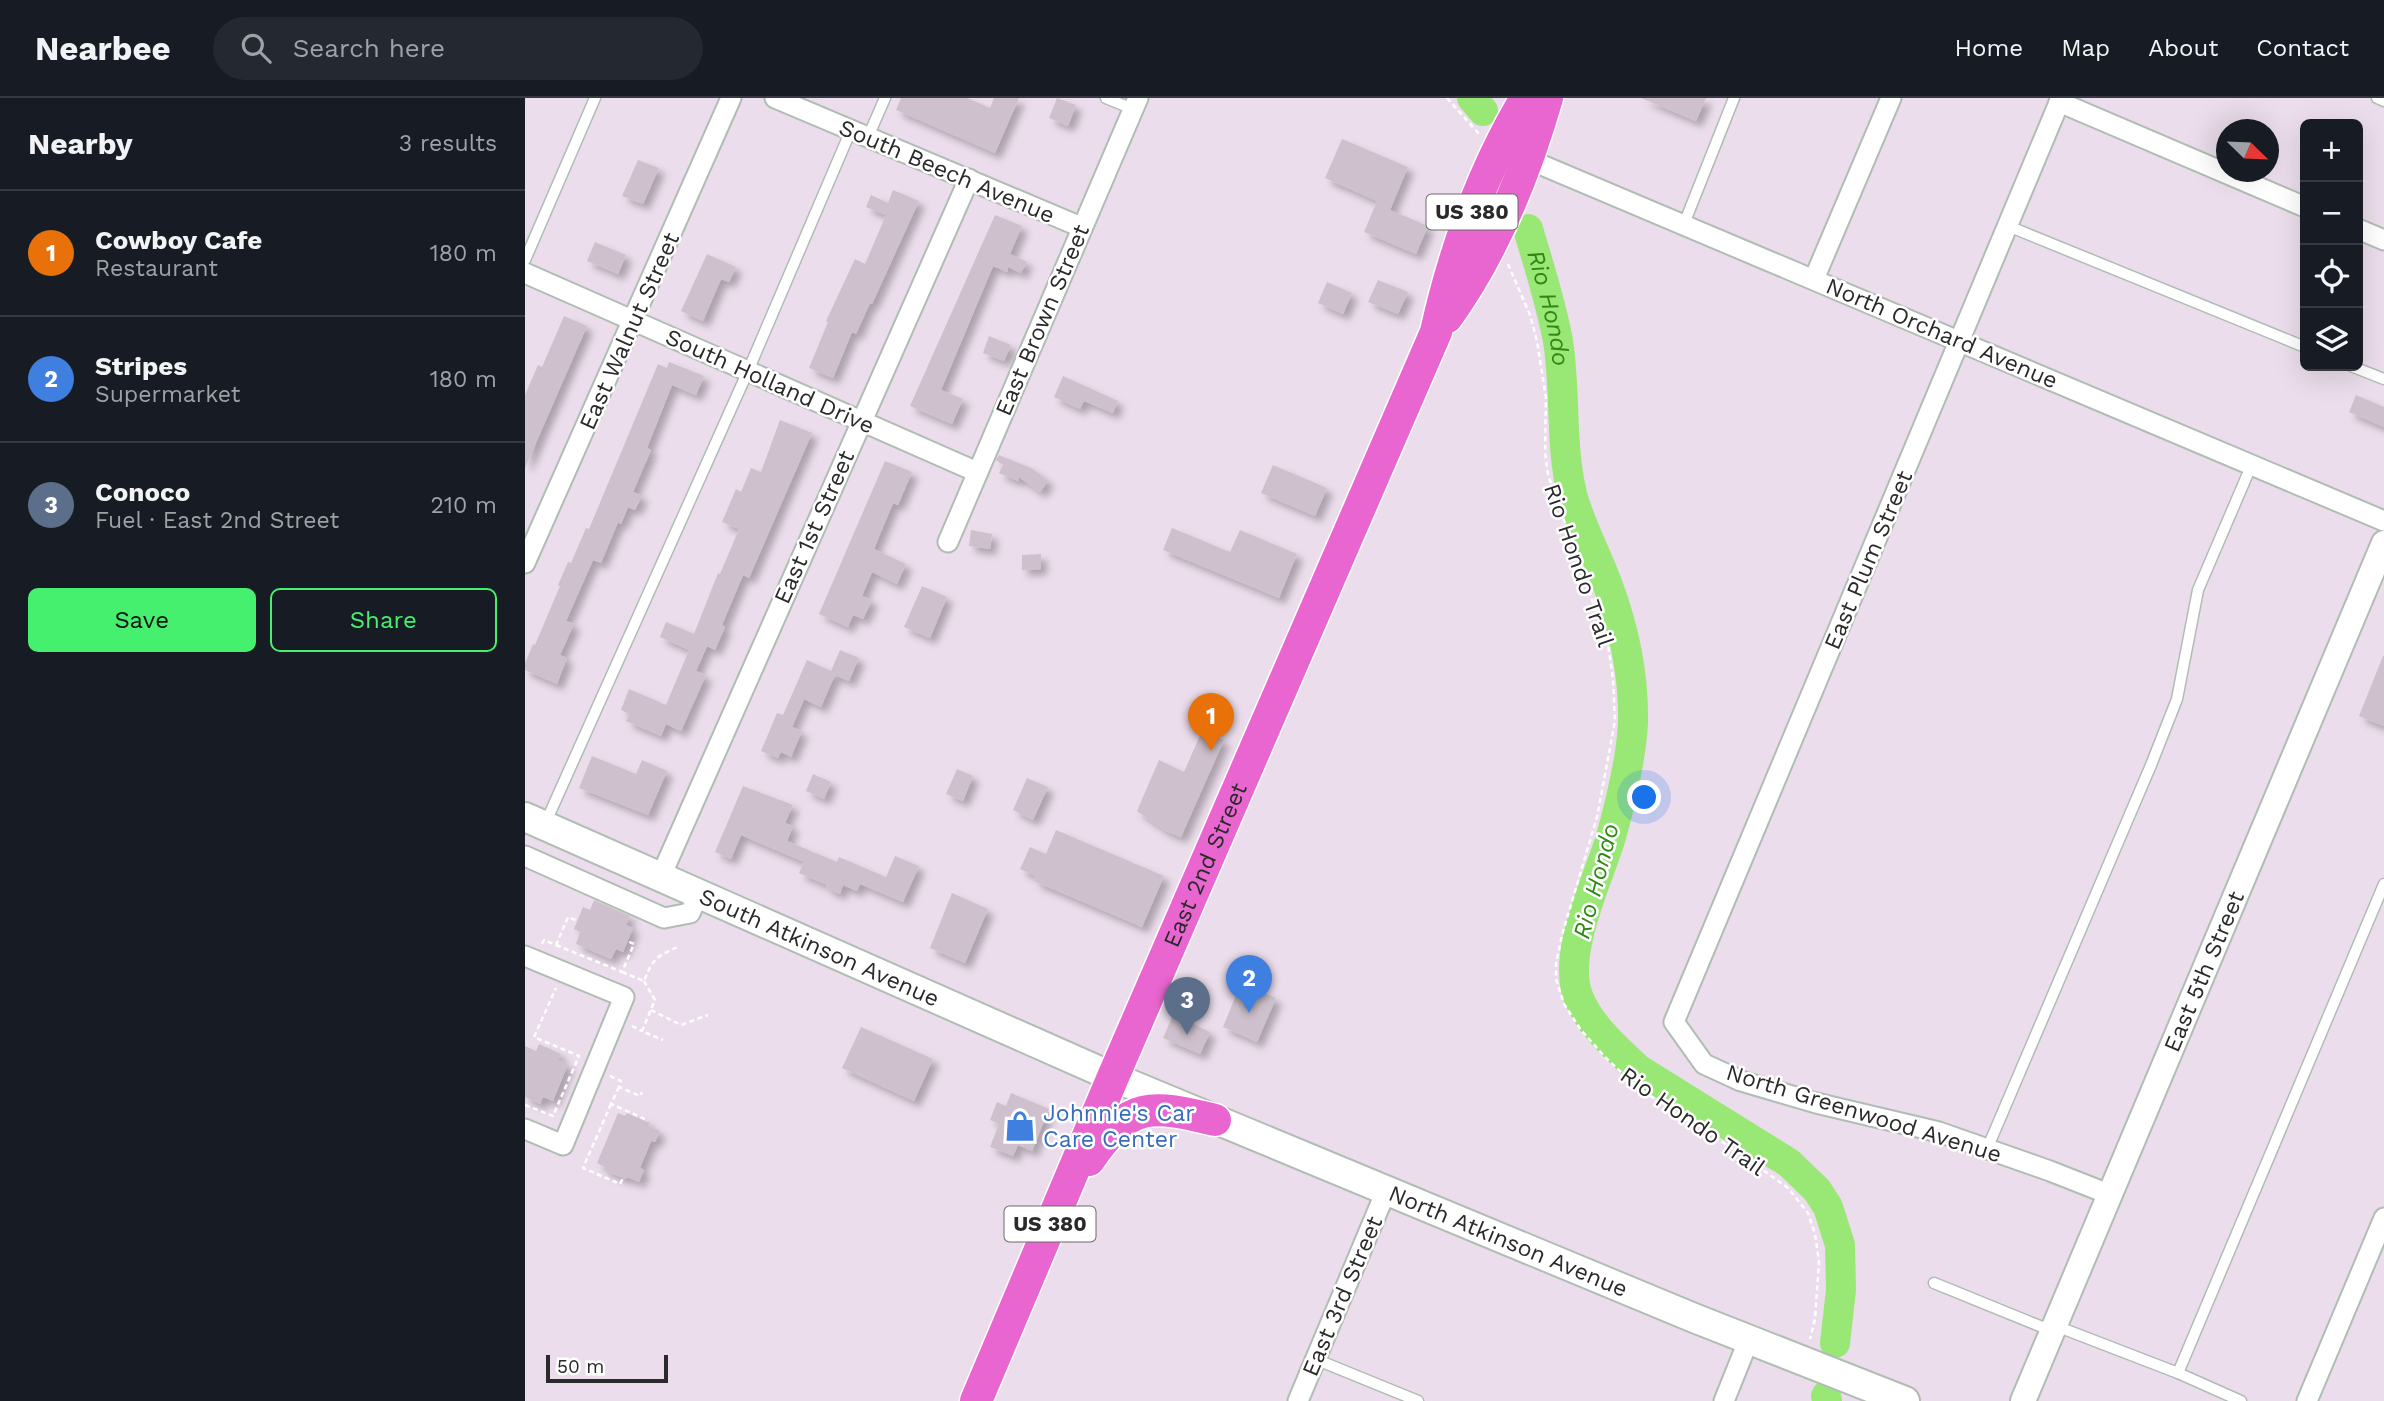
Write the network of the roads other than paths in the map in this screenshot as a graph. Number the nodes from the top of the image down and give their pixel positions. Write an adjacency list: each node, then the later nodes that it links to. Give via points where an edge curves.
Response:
1 (594, 98): 23 (lane)
2 (731, 98): 26 (street, East Walnut Street)
3 (775, 98): 14 (street, South Beech Avenue)
4 (885, 98): 14 (lane)
5 (1106, 98): 13 (lane)
6 (1525, 98): 15 (main road, East 2nd Street / US 380)
7 (1547, 98): 15 (main road, East 2nd Street / US 380)
8 (1734, 98): 18 (lane)
9 (1891, 98): 25 (street)
10 (2377, 98): 12 (lane)
11 (2060, 100): 17 (street); 19 (street, East Plum Street)
12 (2384, 101)
13 (1136, 104): 20 (street, East Brown Street)
14 (860, 133): 16 (street, South Beech Avenue); 29 (lane)
15 (1513, 153): 18 (street, North Orchard Avenue); 46 (main road, East 2nd Street / US 380, via 1476,271 1436,332)
16 (969, 179): 20 (street, South Beech Avenue); 32 (street, East 1st Street)
17 (2300, 205)
18 (1683, 224): 25 (street, North Orchard Avenue)
19 (2008, 226): 27 (street, East Plum Street); 28 (lane)
20 (1081, 227): 34 (street, East Brown Street)
21 (2363, 231): 22 (street)
22 (2384, 240)
23 (525, 260)
24 (525, 273): 26 (street, South Holland Drive)
25 (1814, 279): 27 (street, North Orchard Avenue)
26 (634, 321): 29 (street, South Holland Drive); 38 (street, East Walnut Street)
27 (1960, 341): 33 (street, North Orchard Avenue); 45 (street, East Plum Street)
28 (2300, 345)
29 (748, 371): 32 (street, South Holland Drive); 39 (lane)
30 (2363, 371): 31 (lane)
31 (2384, 379)
32 (861, 421): 34 (street, South Holland Drive); 41 (street, East 1st Street)
33 (2252, 464): 35 (street, North Orchard Avenue); 49 (lane, via 2198,590 2177,699)
34 (977, 472): 36 (street, East Brown Street)
35 (2384, 520)
36 (948, 542)
37 (2384, 543): 51 (street, East 5th Street)
38 (525, 563)
39 (535, 821): 41 (main road, South Atkinson Avenue)
40 (525, 856): 43 (street, via 664,918 690,913)
41 (661, 876): 43 (main road, South Atkinson Avenue)
42 (2384, 884): 58 (lane)
43 (699, 893): 46 (main road, South Atkinson Avenue)
44 (533, 951): 48 (street, via 562,972 624,997 563,1145)
45 (1674, 1021): 49 (street, North Greenwood Avenue, via 1705,1064 1741,1081 1939,1132)
46 (1113, 1077): 47 (main road, North Atkinson Avenue); 52 (main road, East 2nd Street / US 380)
47 (1216, 1120): 50 (main road, North Atkinson Avenue); 52 (main road, via 1163,1108 1143,1110 1125,1119 1100,1145)
48 (525, 1129)
49 (1987, 1149): 51 (street, North Greenwood Avenue)
50 (1386, 1191): 56 (main road, North Atkinson Avenue); 57 (street, East 3rd Street)
51 (2111, 1195): 55 (street, East 5th Street)
52 (1058, 1207): 59 (main road, East 2nd Street / US 380)
53 (2384, 1218): 66 (street)
54 (1934, 1283): 55 (lane)
55 (2054, 1328): 58 (lane); 64 (street, East 5th Street)
56 (1749, 1339): 62 (street); 63 (main road, North Atkinson Avenue)
57 (1315, 1359): 60 (street, East 3rd Street); 61 (lane)
58 (2178, 1373): 65 (lane)
59 (976, 1401)
60 (1298, 1401)
61 (1418, 1401)
62 (1724, 1401)
63 (1905, 1401)
64 (2023, 1401)
65 (2241, 1401)
66 (2307, 1401)

